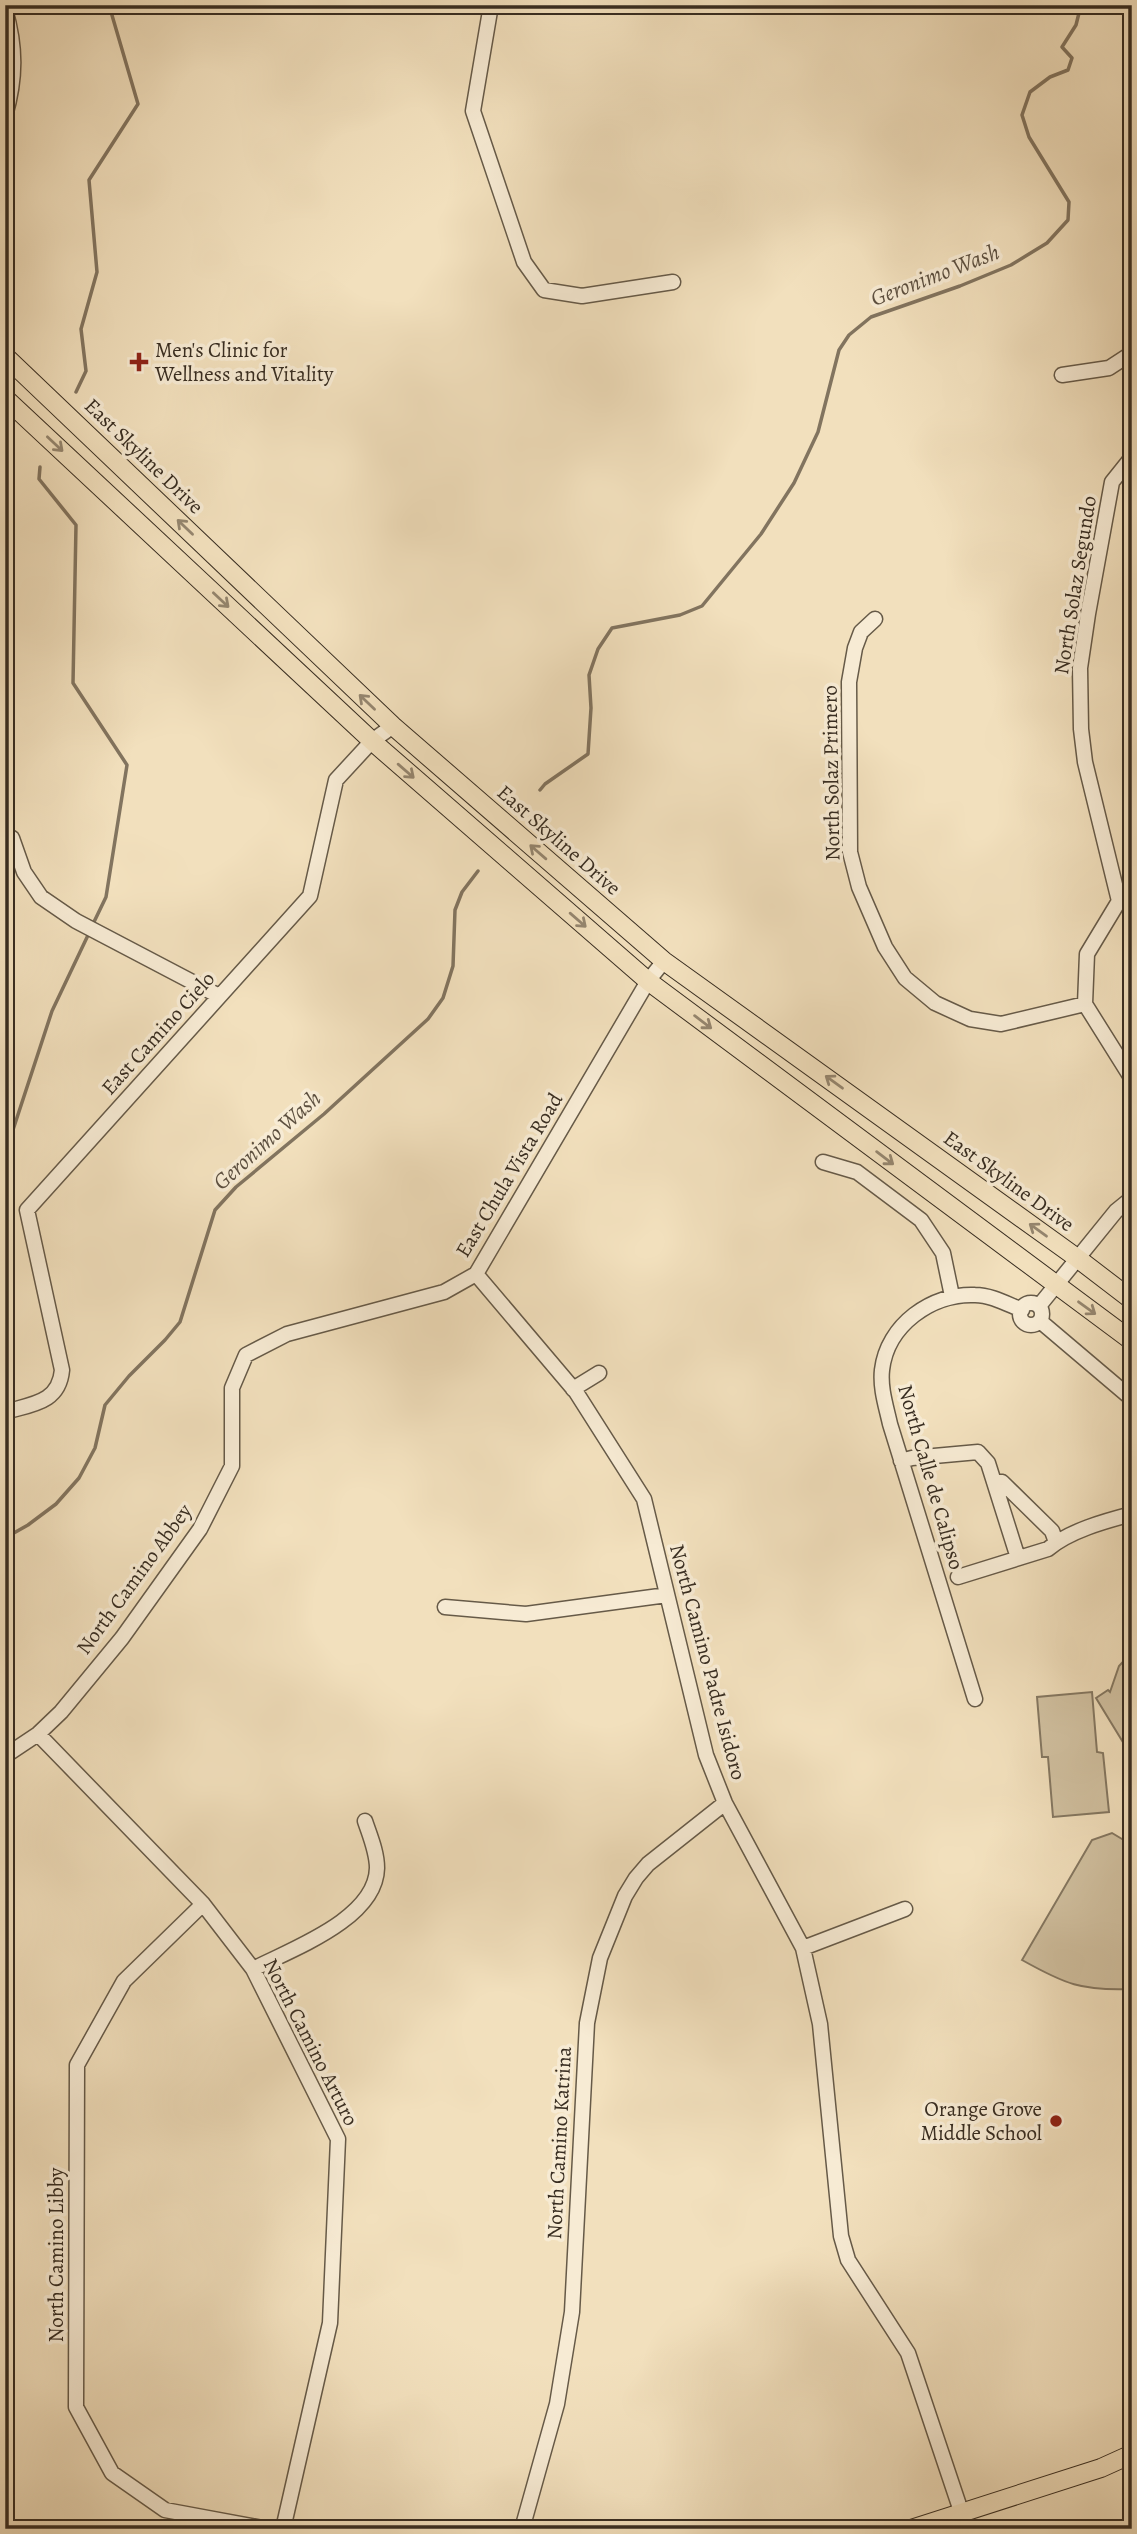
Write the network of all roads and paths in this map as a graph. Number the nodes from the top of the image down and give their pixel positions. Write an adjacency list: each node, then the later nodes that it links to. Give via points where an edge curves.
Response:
1 (491, 5): 4 (street, via 473,111 524,262 544,290 582,296)
2 (5, 9): 3 (street, via 13,36 14,72)
3 (5, 116)
4 (673, 282)
5 (1132, 353): 7 (street, via 1109,368)
6 (5, 356): 11 (main road, East Skyline Drive, one-way to 6)
7 (1062, 375)
8 (5, 398): 12 (main road, one-way to 12)
9 (1132, 457): 14 (street, North Solaz Segundo, via 1112,482 1080,667 1085,762)
10 (875, 619): 18 (street, North Solaz Primero, via 861,632 849,682 850,852 859,887 885,947 905,978 935,1003 970,1019 1001,1024)
11 (393, 726): 12 (street, East Camino Cielo); 15 (main road, East Skyline Drive, one-way to 11)
12 (372, 741): 16 (main road, one-way to 16); 17 (street, East Camino Cielo, via 336,780 310,896)
13 (12, 838): 17 (street, via 24,872 41,897 76,921)
14 (1125, 900): 18 (street, via 1087,954)
15 (664, 961): 16 (street, East Chula Vista Road); 22 (main road, East Skyline Drive, one-way to 15)
16 (648, 981): 23 (street, East Chula Vista Road); 24 (main road, one-way to 24)
17 (219, 996): 33 (street, East Camino Cielo, via 27,1210 62,1370 59,1387 44,1400)
18 (1085, 1004): 19 (street)
19 (1132, 1079)
20 (823, 1162): 25 (street, via 857,1172 920,1220 943,1252)
21 (1132, 1198): 22 (street)
22 (1077, 1258): 24 (street); 26 (main road, East Skyline Drive)
23 (476, 1274): 29 (street, East Chula Vista Road, via 444,1292 287,1334); 31 (street, North Camino Padre Isidoro)
24 (1056, 1285): 27 (street); 28 (main road, one-way to 28)
25 (952, 1296): 27 (street, via 977,1294 1022,1310 1030,1304); 34 (street, North Calle de Calipso, via 917,1312 895,1335 885,1355 882,1392)
26 (1132, 1300)
27 (1039, 1314): 32 (street)
28 (1132, 1342)
29 (246, 1355): 43 (street, North Camino Abbey, via 232,1388 232,1466 200,1528 122,1638)
30 (600, 1373): 31 (street)
31 (573, 1389): 40 (street, North Camino Padre Isidoro, via 643,1500)
32 (1132, 1399)
33 (5, 1412)
34 (901, 1461): 35 (street, via 978,1452); 42 (street, North Calle de Calipso)
35 (994, 1481): 37 (street, via 1003,1482 1052,1531); 38 (street)
36 (1132, 1514): 37 (street)
37 (1056, 1542): 38 (street)
38 (1018, 1558): 39 (street)
39 (958, 1577)
40 (667, 1595): 41 (street, via 526,1614); 45 (street, North Camino Padre Isidoro, via 706,1755)
41 (445, 1606)
42 (975, 1699)
43 (38, 1734): 44 (street, North Camino Abbey); 47 (street, North Camino Arturo)
44 (5, 1756)
45 (725, 1804): 49 (street, North Camino Padre Isidoro); 55 (street, North Camino Katrina, via 636,1878 600,1958 587,2024 572,2312 557,2404)
46 (365, 1821): 50 (street, via 377,1866 368,1897 345,1921)
47 (203, 1904): 50 (street, North Camino Arturo); 53 (street, North Camino Libby, via 124,1981 77,2065 76,2407 112,2473 165,2510)
48 (905, 1909): 49 (street)
49 (803, 1948): 52 (street, North Camino Padre Isidoro, via 820,2024 841,2236 848,2260 908,2353)
50 (253, 1969): 54 (street, North Camino Arturo, via 338,2139 330,2323)
51 (1132, 2454): 52 (main road)
52 (964, 2521): 56 (main road)
53 (268, 2529)
54 (282, 2529)
55 (522, 2529)
56 (911, 2529)

